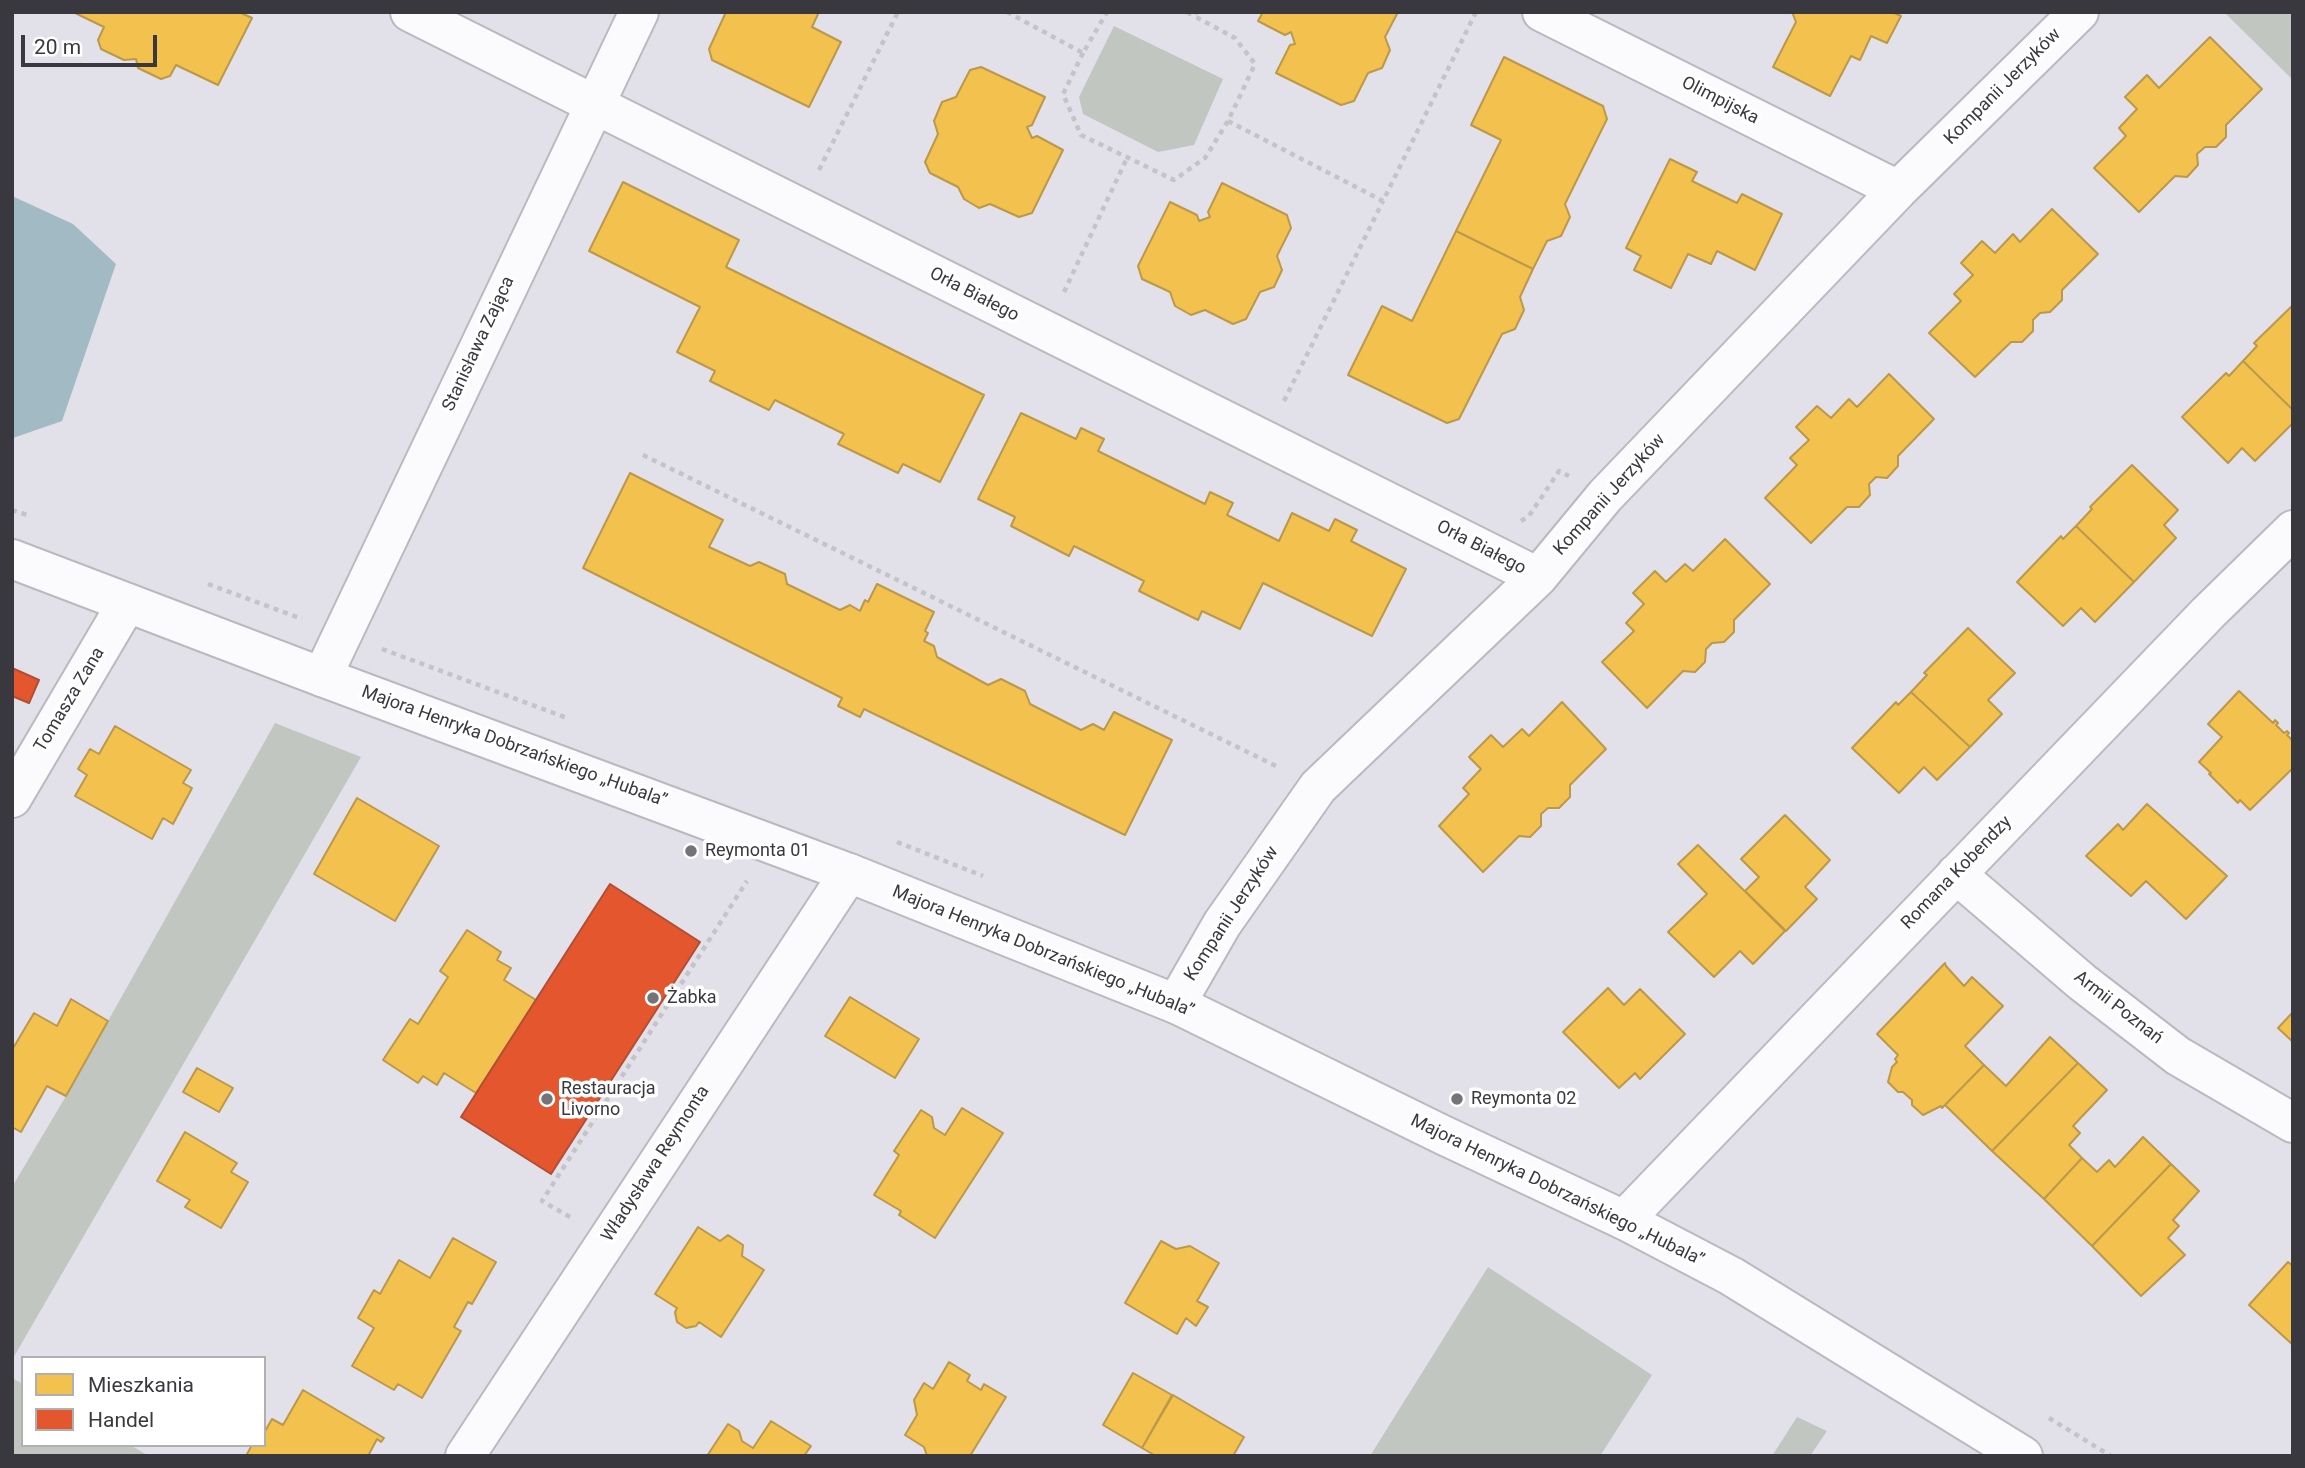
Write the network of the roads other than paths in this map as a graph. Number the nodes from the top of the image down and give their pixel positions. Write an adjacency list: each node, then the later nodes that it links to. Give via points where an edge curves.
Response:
1 (411, 12): 5 (street, Orła Białego)
2 (639, 12): 5 (street, Stanisława Zająca)
3 (1542, 12): 6 (street, Olimpijska)
4 (2079, 12): 6 (street, Kompanii Jerzyków)
5 (593, 105): 9 (street, Orła Białego); 11 (street, Stanisława Zająca)
6 (1898, 190): 9 (street, Kompanii Jerzyków, via 1605,496)
7 (2293, 530): 14 (street, Romana Kobendzy)
8 (12, 559): 10 (street, Majora Henryka Dobrzańskiego „Hubala”)
9 (1538, 576): 15 (street, Kompanii Jerzyków, via 1318,787 1222,924)
10 (127, 603): 11 (street, Majora Henryka Dobrzańskiego „Hubala”); 12 (street, Tomasza Zana)
11 (322, 677): 13 (street, Majora Henryka Dobrzańskiego „Hubala”)
12 (12, 798)
13 (849, 873): 15 (street, Majora Henryka Dobrzańskiego „Hubala”); 18 (street, Władysława Reymonta)
14 (1956, 874): 16 (street, Armii Poznań, via 2082,982 2178,1056); 17 (street, Romana Kobendzy)
15 (1176, 1004): 17 (street, Majora Henryka Dobrzańskiego „Hubala”)
16 (2293, 1123)
17 (1623, 1220): 19 (street, Majora Henryka Dobrzańskiego „Hubala”, via 1731,1276)
18 (465, 1456)
19 (2023, 1456)

